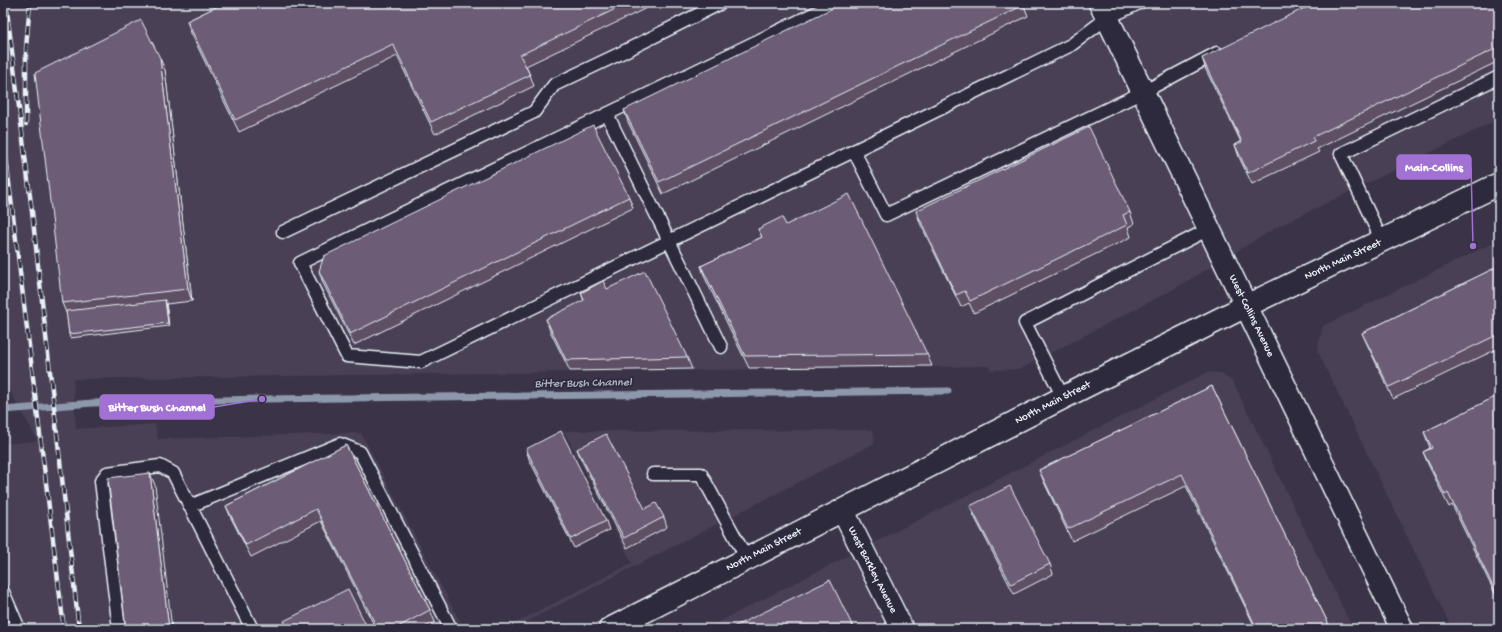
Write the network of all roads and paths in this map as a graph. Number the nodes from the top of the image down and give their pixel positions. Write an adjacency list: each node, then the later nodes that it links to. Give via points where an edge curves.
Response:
1 (721, 3): 12 (lane, via 554,85 534,112)
2 (836, 3): 8 (lane)
3 (1139, 3): 4 (lane)
4 (1103, 11): 7 (main road, West Collins Avenue); 9 (lane, via 1071,45)
5 (1228, 48): 7 (lane)
6 (1499, 77): 14 (lane, via 1341,154)
7 (1143, 92): 9 (lane, via 886,215); 11 (main road, West Collins Avenue)
8 (608, 114): 13 (lane); 13 (lane, via 300,264 347,356 421,362)
9 (854, 151): 13 (lane)
10 (1499, 184): 14 (main road, North Main Street)
11 (1209, 229): 15 (main road, West Collins Avenue); 17 (lane, via 1025,324)
12 (283, 232)
13 (669, 241): 16 (lane)
14 (1382, 241): 15 (main road, North Main Street)
15 (1246, 306): 17 (main road, North Main Street); 29 (main road, West Collins Avenue)
16 (721, 347)
17 (1063, 397): 20 (main road, North Main Street)
18 (653, 474): 21 (lane, via 701,474)
19 (190, 506): 24 (lane, via 173,473 160,466 107,472 101,481); 25 (lane); 26 (lane, via 340,444 360,452)
20 (843, 511): 21 (main road, North Main Street); 28 (main road, West Barkley Avenue)
21 (747, 559): 27 (main road, North Main Street)
22 (3, 592): 23 (lane)
23 (19, 629)
24 (119, 629)
25 (252, 629)
26 (451, 629)
27 (610, 629)
28 (902, 629)
29 (1402, 629)

